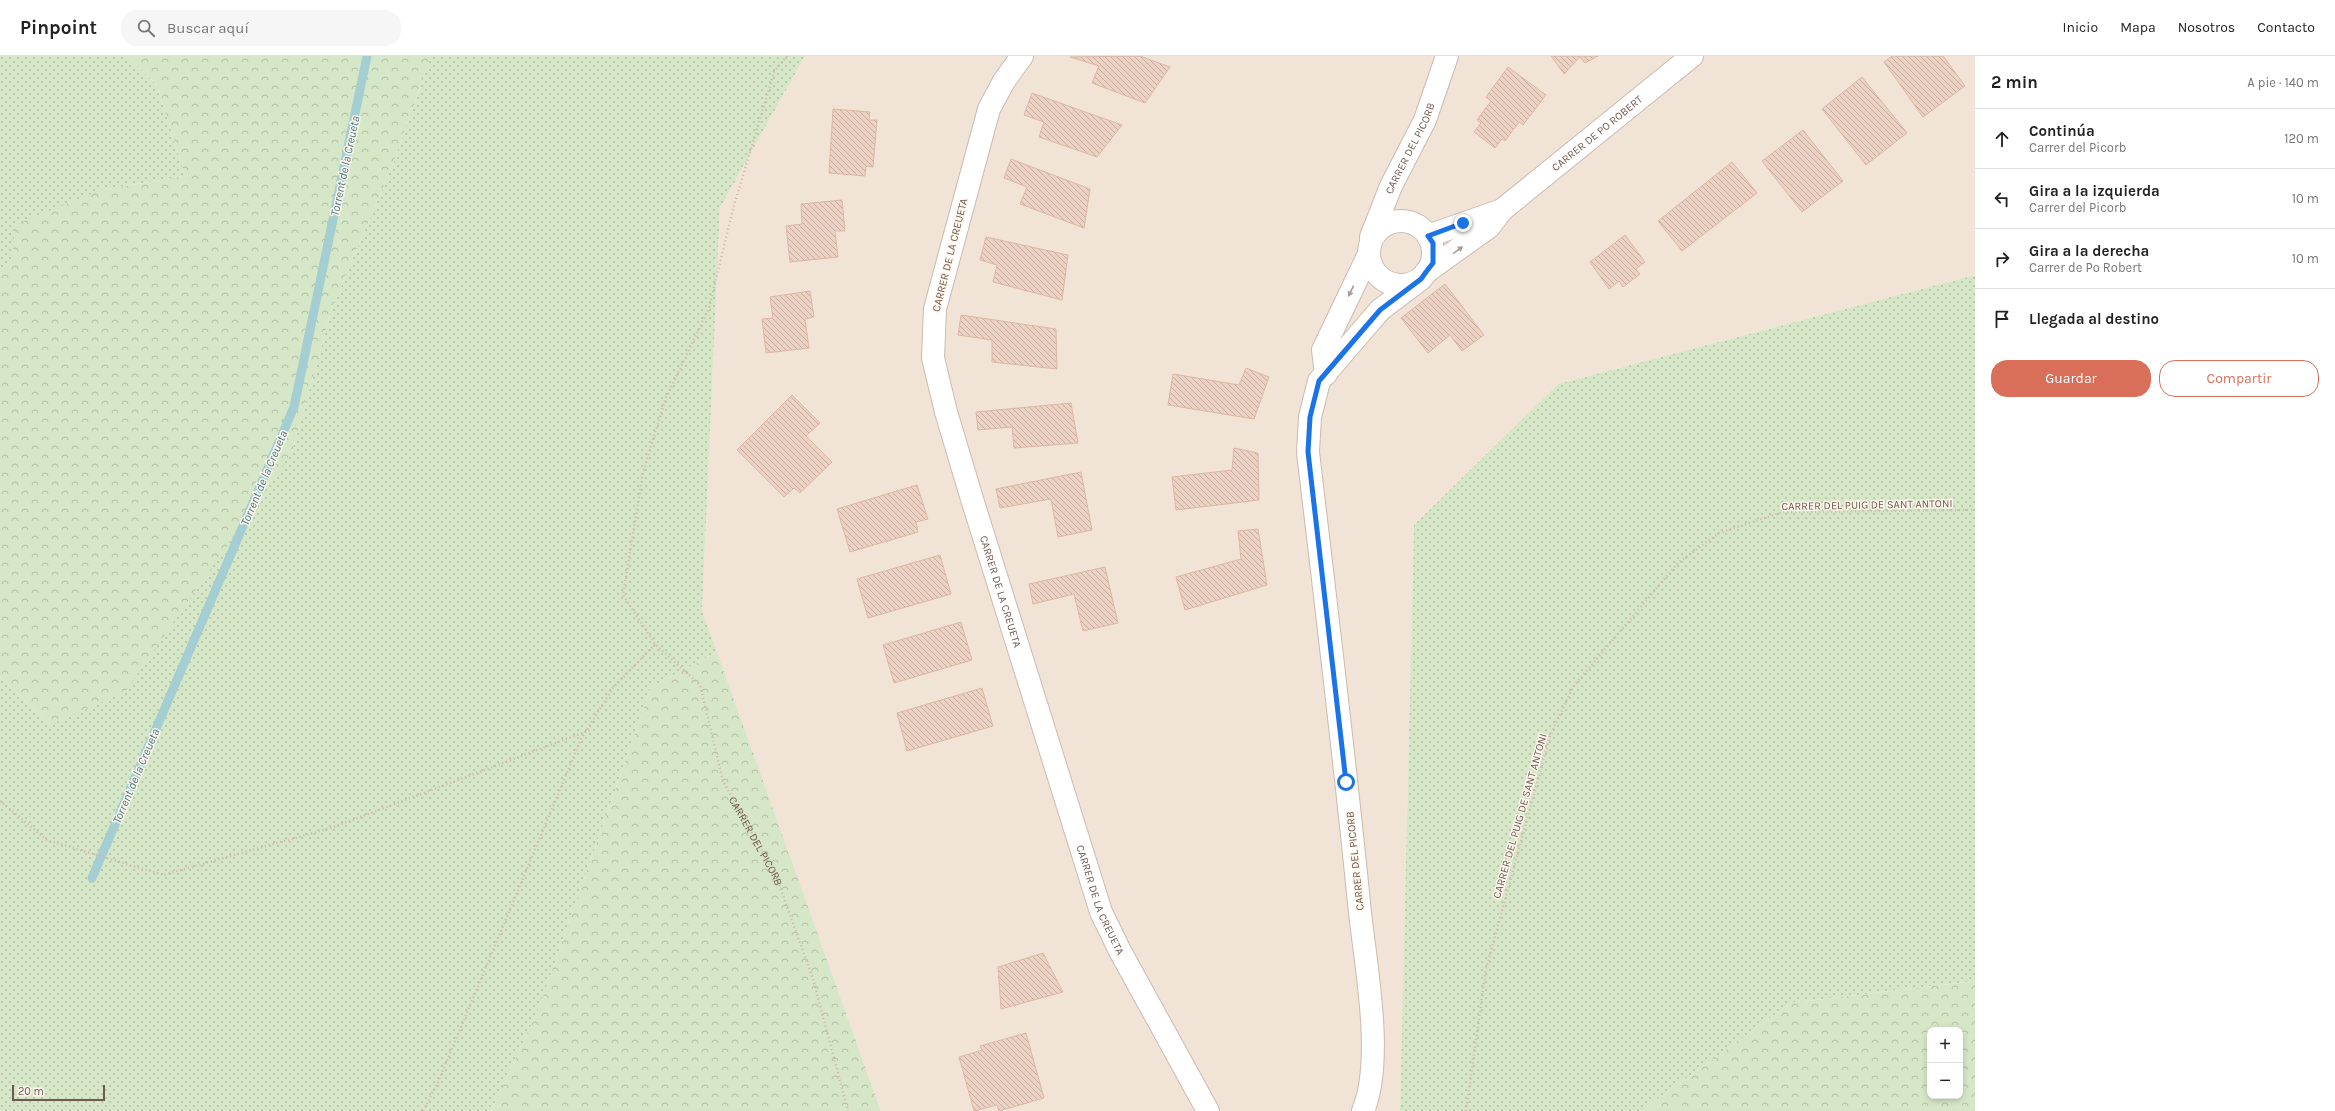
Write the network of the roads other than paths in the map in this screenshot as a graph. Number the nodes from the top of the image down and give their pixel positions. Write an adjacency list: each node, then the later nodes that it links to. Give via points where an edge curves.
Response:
1 (1022, 56): 9 (street, CARRER DE LA CREUETA, via 1004,81 989,109 935,308 933,358 972,500 1101,912)
2 (1447, 56): 6 (street, CARRER DEL PICORB, via 1425,120 1391,186)
3 (1692, 56): 4 (street, CARRER DE PO ROBERT)
4 (1502, 210): 5 (street, CARRER DE PO ROBERT); 7 (street, CARRER DE PO ROBERT, one-way to 4, via 1489,228)
5 (1428, 236): 6 (street, CARRER DEL PICORB, via 1422,227 1403,219 1384,224); 7 (street, via 1433,243 1433,263)
6 (1369, 248): 7 (street, via 1374,272 1388,283 1405,286); 8 (street, CARRER DEL PICORB, one-way to 8, via 1323,350)
7 (1424, 276): 8 (street, CARRER DEL PICORB, via 1380,310)
8 (1326, 374): 10 (street, CARRER DEL PICORB, via 1319,381 1310,417 1308,452 1374,1052 1367,1102)
9 (1208, 1111)
10 (1363, 1111)

